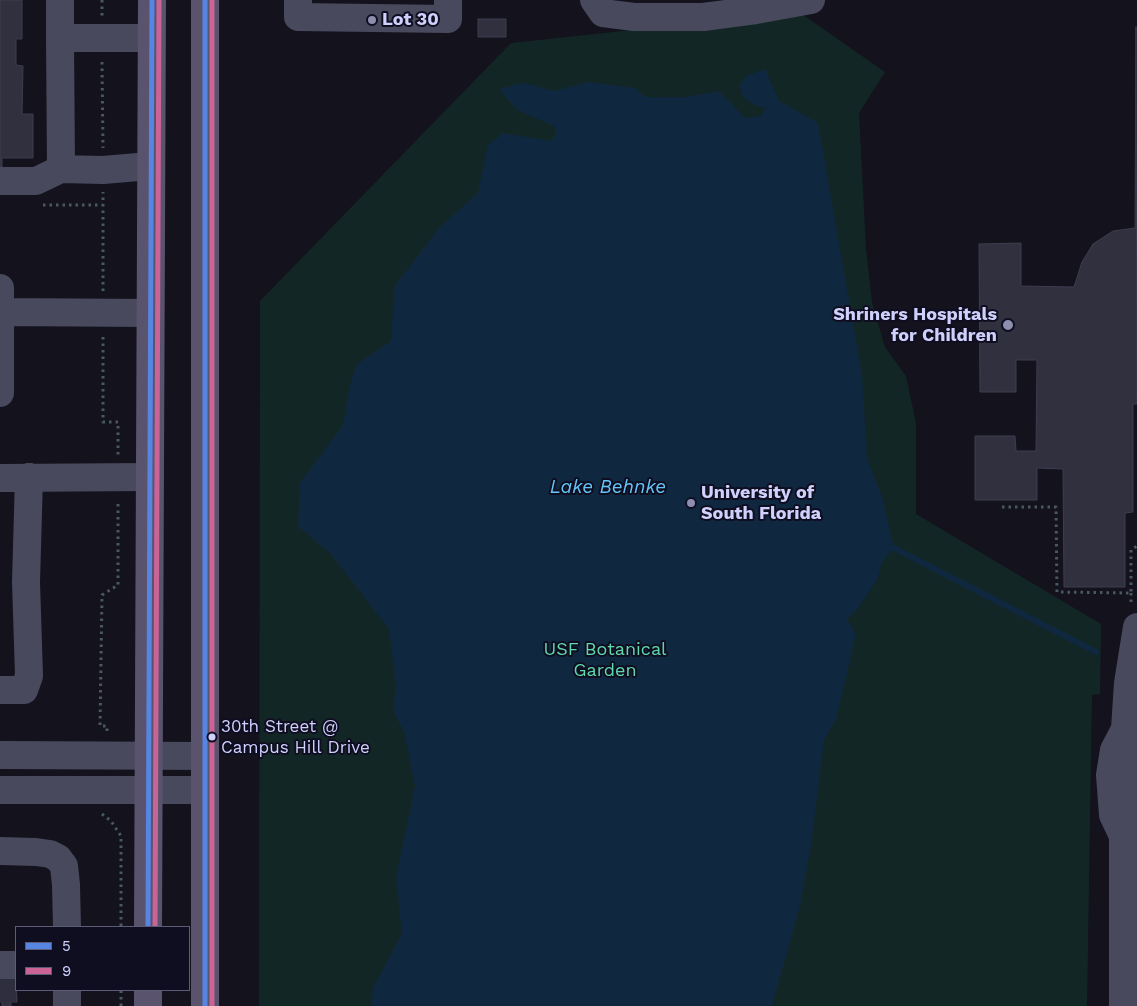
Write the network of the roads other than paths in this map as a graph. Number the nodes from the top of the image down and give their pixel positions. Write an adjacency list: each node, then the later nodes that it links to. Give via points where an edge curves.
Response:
1 (60, 0): 8 (street)
2 (152, 0): 9 (main road)
3 (206, 0): 26 (main road)
4 (298, 0): 5 (street, via 298,17 448,19)
5 (448, 0)
6 (594, 0): 7 (street, via 603,14 634,17 703,17)
7 (811, 0)
8 (60, 38): 9 (street); 11 (street)
9 (151, 38): 10 (main road)
10 (150, 166): 11 (street); 15 (main road)
11 (61, 169): 12 (street, via 36,181)
12 (0, 181)
13 (0, 288): 14 (street)
14 (0, 312): 15 (street); 16 (street)
15 (150, 312): 19 (main road)
16 (0, 350): 17 (street)
17 (0, 392)
18 (29, 477): 19 (street); 20 (street); 22 (street, via 26,582 30,676 24,690)
19 (149, 477): 25 (main road)
20 (0, 478)
21 (1137, 627): 23 (street)
22 (0, 690)
23 (1125, 729): 27 (street, via 1136,760); 32 (street, via 1114,750 1110,775 1113,814)
24 (0, 755): 25 (street)
25 (149, 756): 26 (street); 29 (main road)
26 (205, 756): 30 (main road)
27 (1137, 784)
28 (0, 790): 29 (street)
29 (149, 790): 30 (street); 35 (main road)
30 (205, 790): 42 (main road)
31 (1137, 790): 32 (street, via 1133,814)
32 (1123, 836): 43 (street)
33 (0, 851): 34 (street, via 36,852 58,858 64,866)
34 (67, 926)
35 (148, 926)
36 (0, 965): 37 (street)
37 (15, 965)
38 (67, 991): 40 (street)
39 (148, 991): 41 (main road)
40 (67, 1006)
41 (148, 1006)
42 (205, 1006)
43 (1123, 1006)

